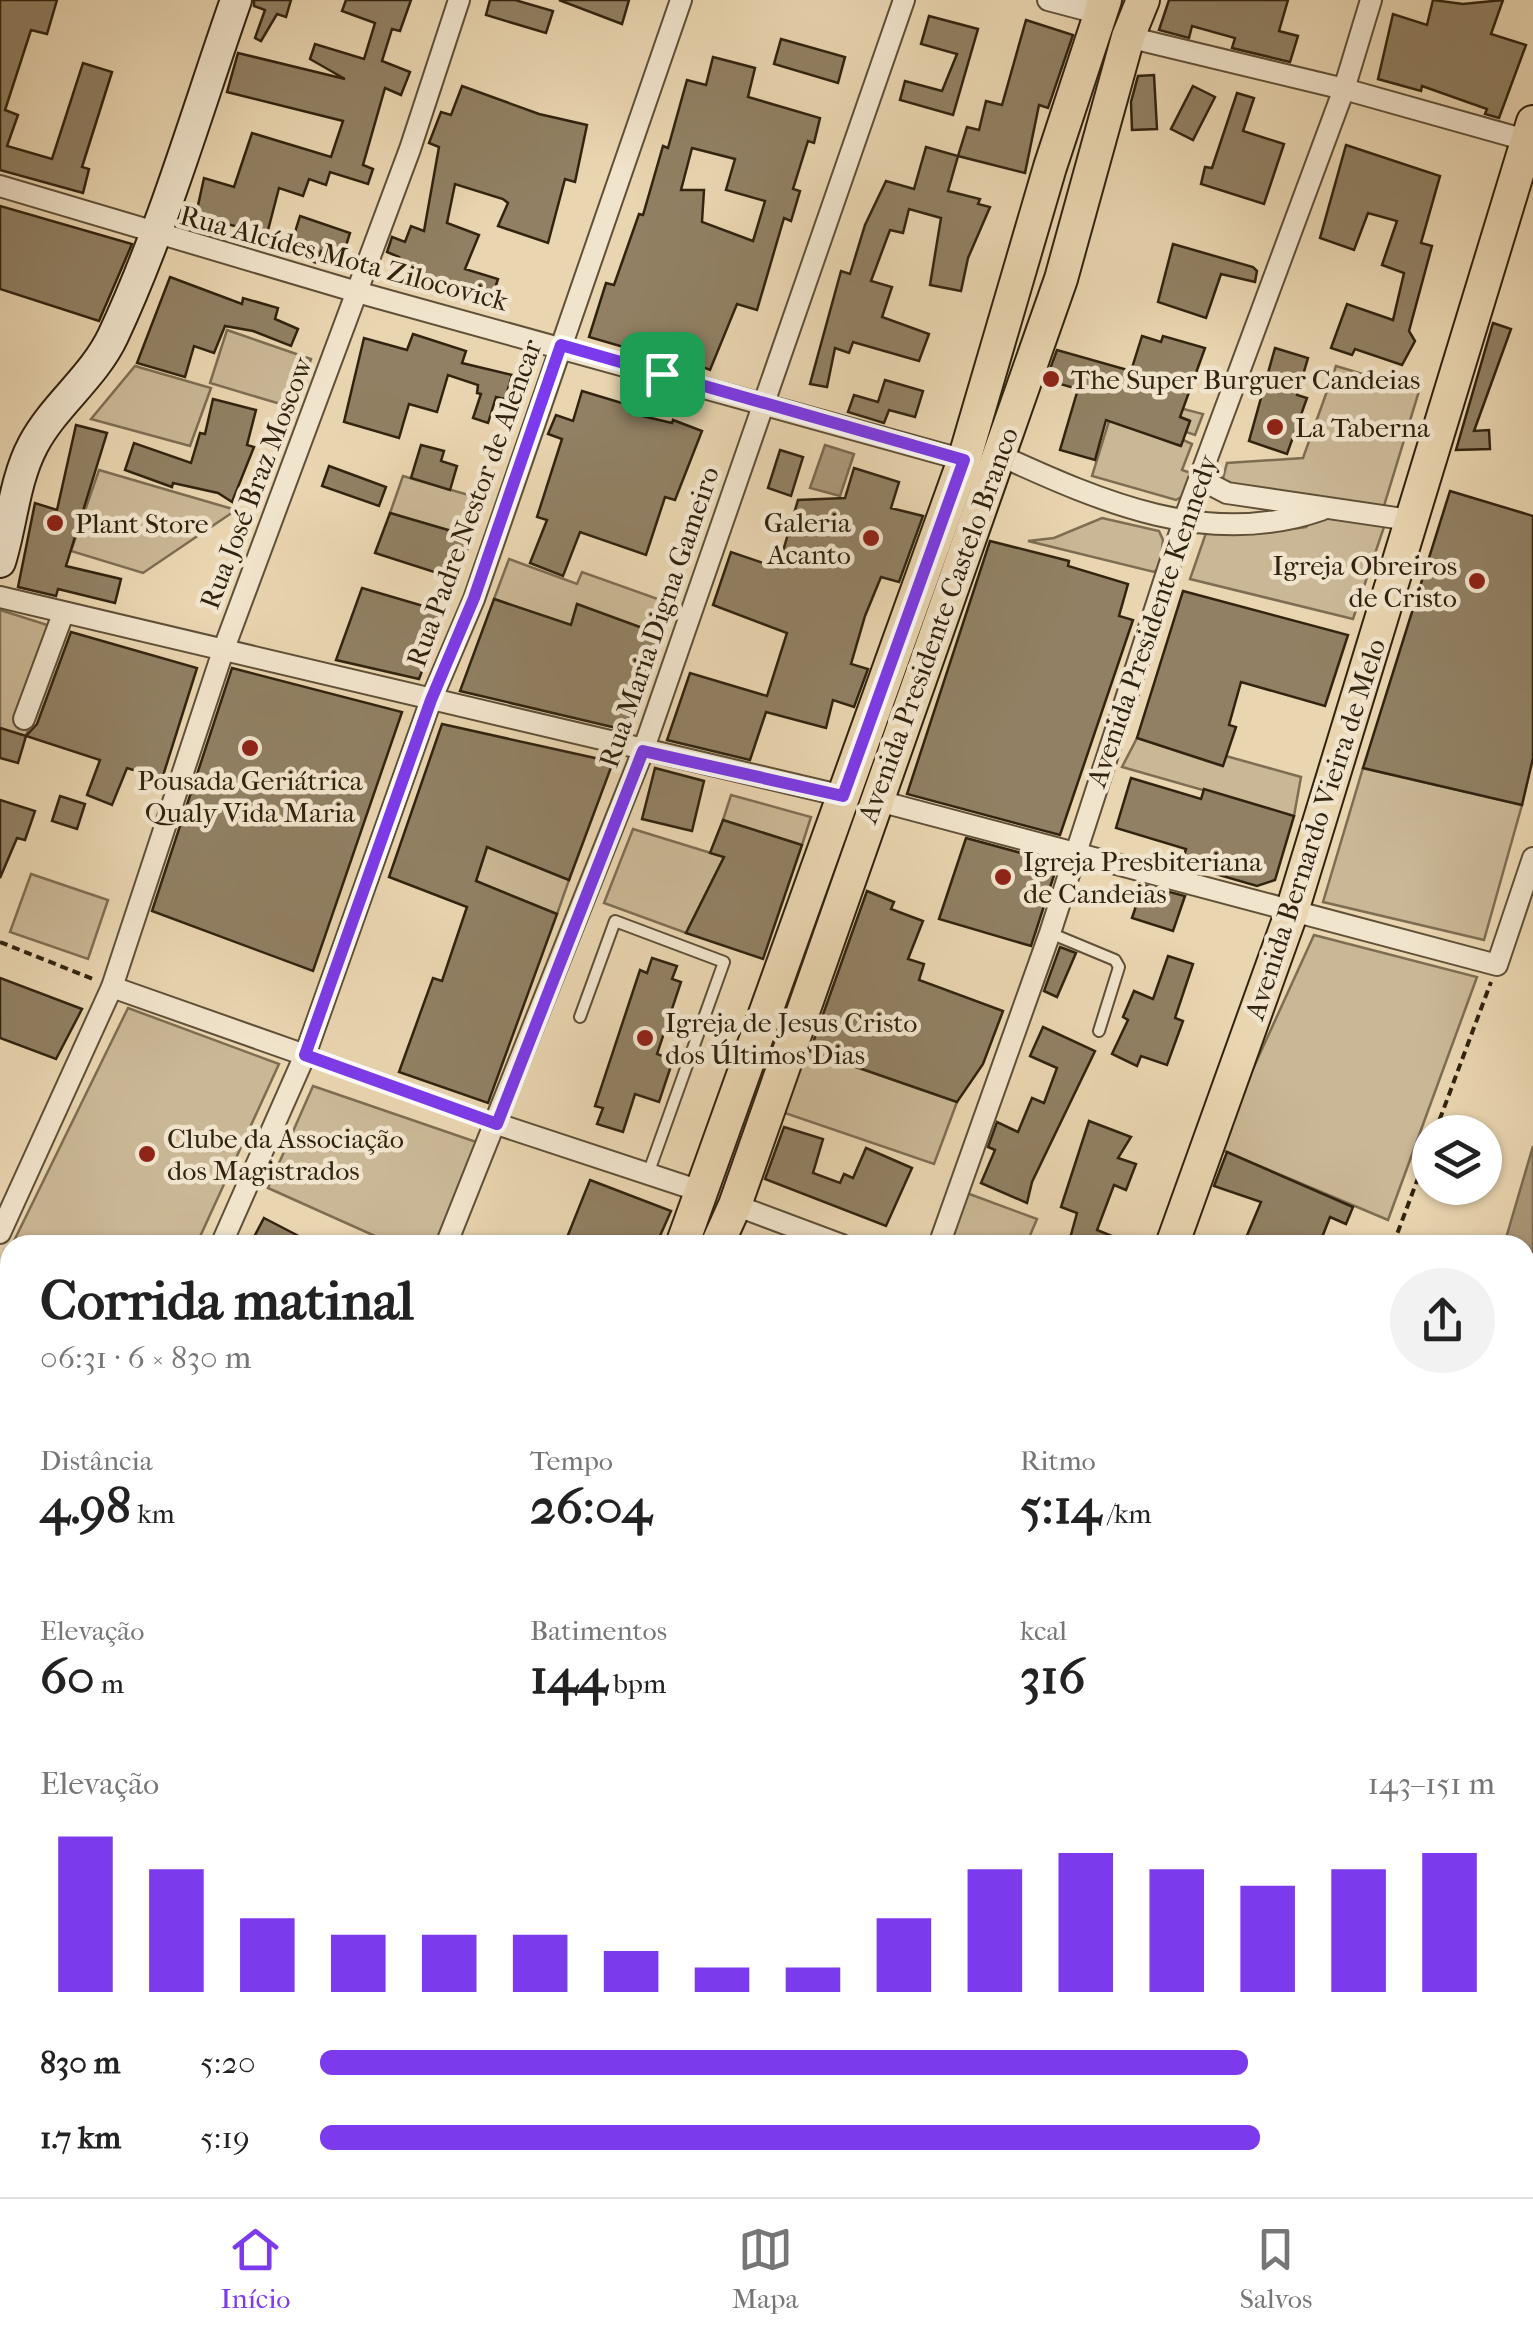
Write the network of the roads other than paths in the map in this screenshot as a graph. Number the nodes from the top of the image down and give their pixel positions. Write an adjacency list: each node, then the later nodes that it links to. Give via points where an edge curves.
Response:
1 (236, 0): 13 (main road)
2 (459, 0): 14 (street, Rua José Braz Moscow)
3 (681, 0): 15 (street, Rua Padre Nestor de Alencar)
4 (904, 0): 16 (street, Rua Maria Digna Gameiro)
5 (1048, 0): 8 (street)
6 (1142, 0): 9 (main road, Avenida Presidente Castelo Branco)
7 (1372, 0): 10 (street, Avenida Presidente Kennedy)
8 (1103, 7): 18 (main road, Avenida Presidente Castelo Branco)
9 (1128, 37): 10 (street); 17 (main road, Avenida Presidente Castelo Branco, via 1061,279)
10 (1344, 89): 11 (street); 19 (street, Avenida Presidente Kennedy)
11 (1531, 135): 22 (main road, Avenida Bernardo Vieira de Melo)
12 (0, 186): 13 (street, Rua Alcídes Mota Zilocovick)
13 (153, 234): 14 (street, Rua Alcídes Mota Zilocovick); 23 (main road, via 104,353 32,446)
14 (357, 292): 15 (street, Rua Alcídes Mota Zilocovick); 26 (street, Rua José Braz Moscow)
15 (561, 345): 16 (street, Rua Alcídes Mota Zilocovick); 27 (street, Rua Padre Nestor de Alencar, via 474,598)
16 (764, 402): 18 (street, Rua Alcídes Mota Zilocovick); 29 (street, Rua Maria Digna Gameiro)
17 (999, 456): 21 (street, via 1104,502); 30 (main road, Avenida Presidente Castelo Branco)
18 (964, 460): 30 (main road, Avenida Presidente Castelo Branco)
19 (1200, 479): 20 (street, via 1227,494); 21 (street, Avenida Presidente Kennedy)
20 (1321, 510): 21 (street, via 1248,527); 22 (street)
21 (1184, 520): 31 (street, Avenida Presidente Kennedy)
22 (1410, 520): 33 (main road, Avenida Bernardo Vieira de Melo)
23 (0, 562)
24 (0, 597): 25 (street)
25 (63, 614): 26 (street); 28 (street)
26 (223, 650): 27 (street); 36 (street, Rua José Braz Moscow)
27 (431, 700): 29 (street); 40 (street, Rua Padre Nestor de Alencar)
28 (24, 719)
29 (643, 751): 30 (street); 41 (street, Rua Maria Digna Gameiro)
30 (859, 798): 31 (street); 35 (main road, Avenida Presidente Castelo Branco); 37 (main road, Avenida Presidente Castelo Branco)
31 (1073, 854): 33 (street); 34 (street, Avenida Presidente Kennedy)
32 (1533, 858): 33 (street, via 1497,966)
33 (1292, 911): 52 (main road, Avenida Bernardo Vieira de Melo)
34 (1050, 933): 39 (lane, via 1120,967); 51 (street, Avenida Presidente Kennedy)
35 (779, 978): 37 (main road); 43 (main road, Avenida Presidente Castelo Branco)
36 (112, 986): 40 (street); 45 (street, Rua José Braz Moscow)
37 (810, 990): 44 (main road, Avenida Presidente Castelo Branco)
38 (580, 1017): 42 (lane, via 614,921 724,962)
39 (1099, 1031)
40 (305, 1055): 46 (street, Rua Padre Nestor de Alencar)
41 (497, 1124): 42 (street); 47 (street, Rua Maria Digna Gameiro)
42 (648, 1174): 43 (street)
43 (703, 1192): 48 (main road, Avenida Presidente Castelo Branco)
44 (735, 1205): 49 (main road, Avenida Presidente Castelo Branco); 50 (street)
45 (0, 1233)
46 (225, 1235)
47 (450, 1235)
48 (686, 1235)
49 (722, 1235)
50 (815, 1235)
51 (943, 1235)
52 (1176, 1235)

